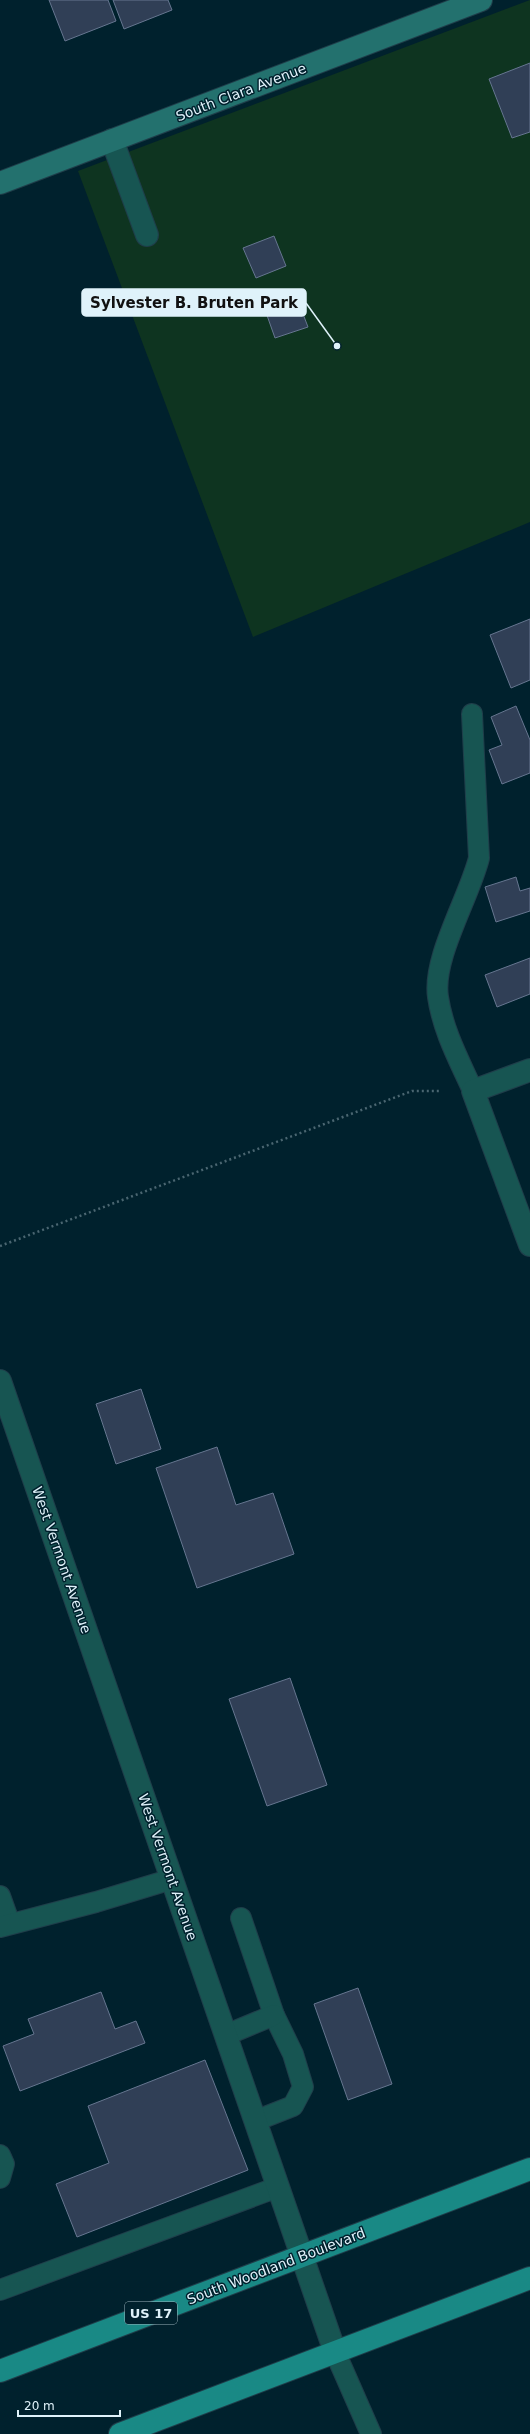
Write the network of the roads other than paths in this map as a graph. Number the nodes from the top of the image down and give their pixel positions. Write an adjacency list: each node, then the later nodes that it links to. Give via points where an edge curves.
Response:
1 (481, 0): 2 (street, South Clara Avenue)
2 (112, 140): 3 (street, South Clara Avenue); 4 (street)
3 (0, 183)
4 (147, 235)
5 (472, 714): 7 (lane, via 479,858 474,879 446,948 438,996 447,1034)
6 (530, 1070): 7 (street)
7 (473, 1091): 8 (street)
8 (530, 1245)
9 (0, 1381): 10 (street, West Vermont Avenue)
10 (172, 1879): 13 (lane); 15 (street, West Vermont Avenue)
11 (0, 1896): 13 (lane)
12 (241, 1918): 14 (lane)
13 (5, 1926)
14 (274, 2015): 15 (lane); 16 (lane, via 293,2054 303,2087 293,2106)
15 (226, 2035): 16 (street, West Vermont Avenue)
16 (255, 2121): 20 (street, West Vermont Avenue)
17 (0, 2155): 19 (lane, via 4,2164)
18 (530, 2169): 21 (main road, South Woodland Boulevard / US 17)
19 (0, 2178)
20 (278, 2187): 21 (street, West Vermont Avenue); 23 (lane)
21 (302, 2256): 24 (street, West Vermont Avenue); 25 (main road, South Woodland Boulevard / US 17)
22 (530, 2278): 24 (main road)
23 (0, 2290)
24 (335, 2352): 26 (main road); 27 (lane)
25 (0, 2371)
26 (120, 2434)
27 (371, 2434)

